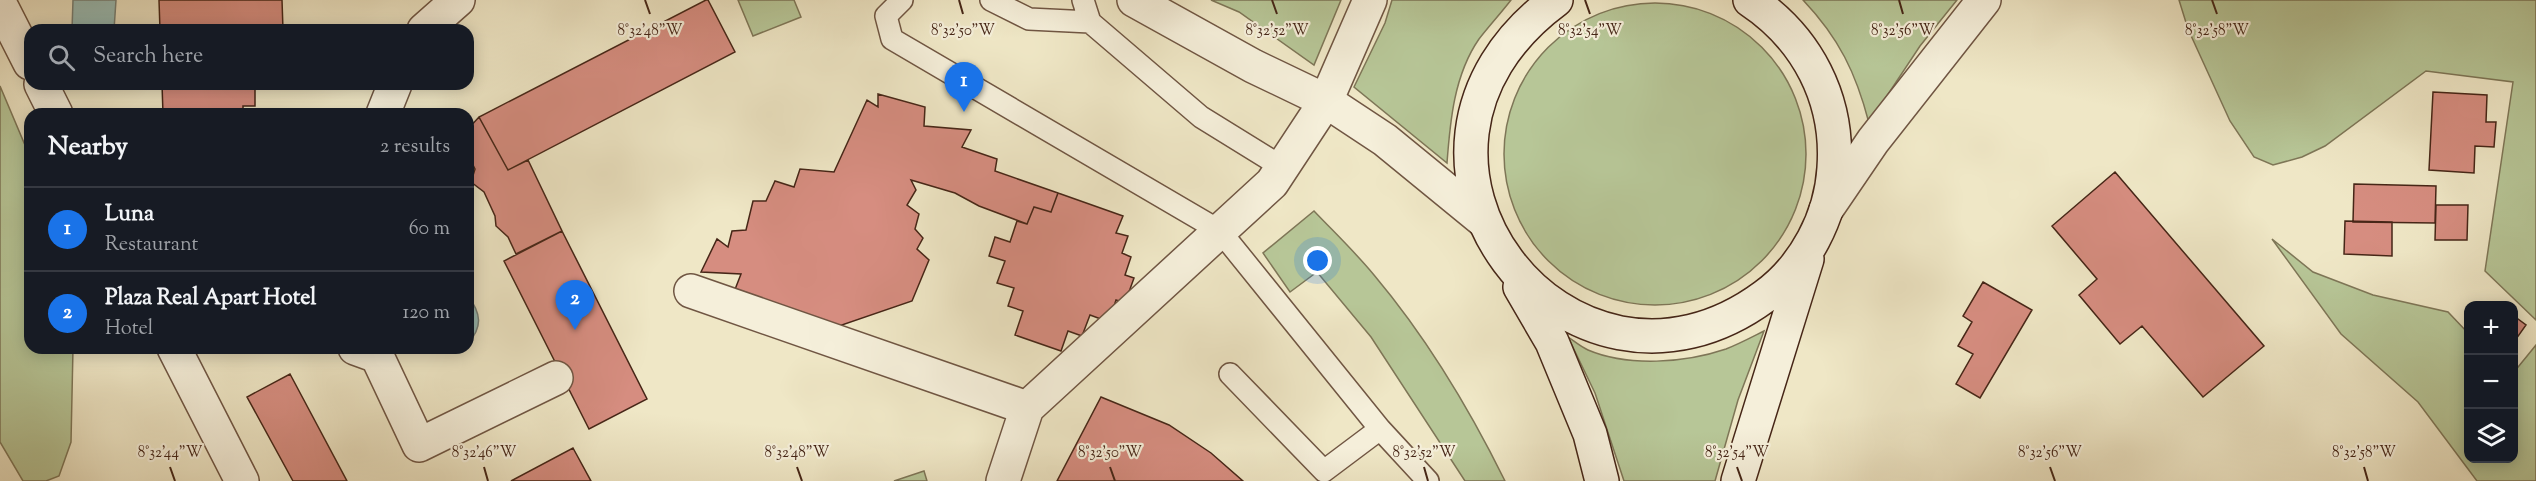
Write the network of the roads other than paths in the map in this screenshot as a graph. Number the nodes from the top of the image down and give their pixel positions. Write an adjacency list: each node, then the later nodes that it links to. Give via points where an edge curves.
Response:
1 (458, 0): 13 (street)
2 (902, 0): 23 (lane, via 886,16 892,39)
3 (991, 0): 12 (lane, via 1029,19)
4 (1083, 0): 12 (lane)
5 (1134, 0): 18 (street, via 1253,66)
6 (1370, 0): 18 (street)
7 (1538, 0): 14 (street)
8 (1556, 0): 14 (street)
9 (1984, 0): 22 (street, via 1874,141)
10 (0, 4): 15 (street)
11 (1759, 4): 22 (street, via 1809,58 1829,106 1836,148 1833,179)
12 (1090, 22): 21 (lane, via 1201,117)
13 (431, 24)
14 (1510, 41): 24 (street, via 1480,97 1473,128 1471,160 1475,191)
15 (24, 51)
16 (43, 90): 19 (street)
17 (393, 90): 20 (street)
18 (1326, 100): 21 (street); 24 (street, via 1385,140)
19 (53, 108)
20 (385, 108)
21 (1282, 167): 23 (street, via 1272,183)
22 (1820, 225): 24 (street, via 1789,274 1749,308 1700,328 1659,335 1617,331 1567,314 1517,275); 37 (street)
23 (1220, 231): 30 (street); 31 (lane)
24 (1491, 235): 36 (street, via 1552,342 1590,434)
25 (691, 291): 30 (street)
26 (187, 354): 33 (street)
27 (372, 354): 29 (street, via 377,356 419,445)
28 (1230, 374): 32 (lane)
29 (556, 378)
30 (1027, 408): 34 (street)
31 (1380, 429): 32 (lane); 35 (lane)
32 (1328, 476)
33 (242, 481)
34 (1003, 481)
35 (1428, 481)
36 (1602, 481)
37 (1738, 481)

